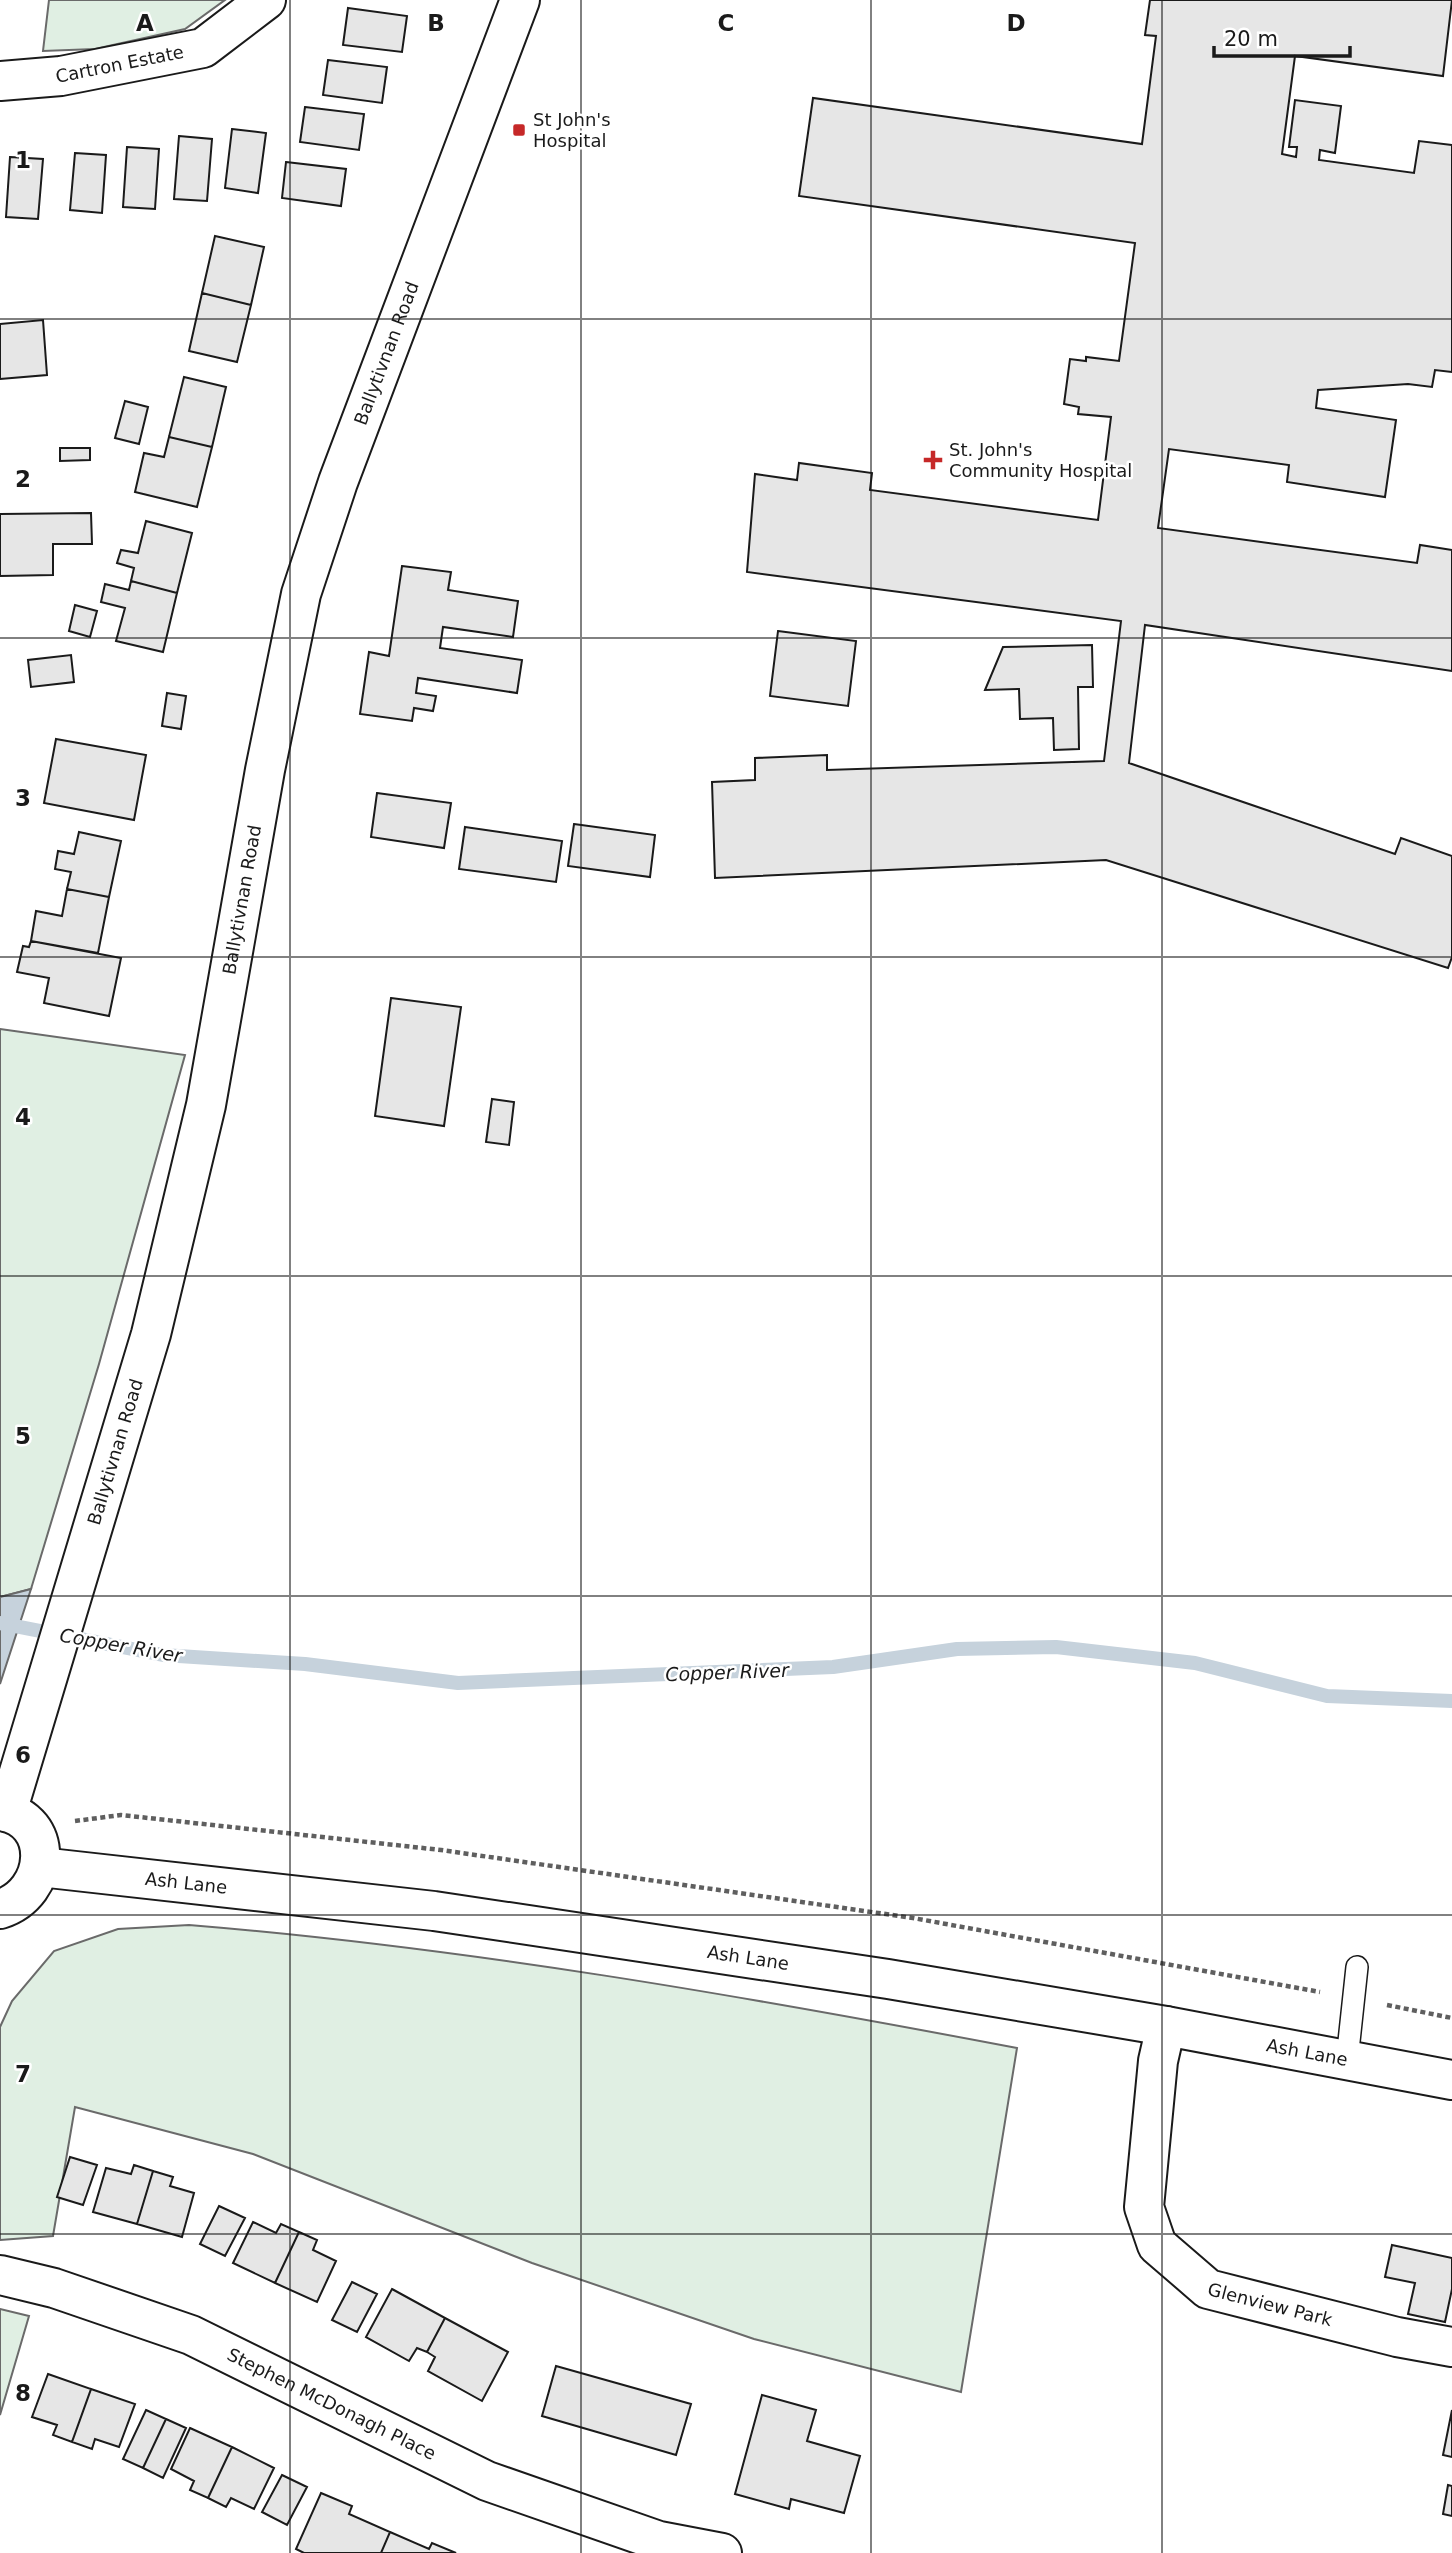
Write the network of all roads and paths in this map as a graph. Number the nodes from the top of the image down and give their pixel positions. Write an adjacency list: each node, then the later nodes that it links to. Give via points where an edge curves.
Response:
1 (266, 0): 3 (main road, Cartron Estate, via 203,48 61,76)
2 (520, 0): 4 (main road, Ballytivnan Road, via 338,482 302,594 265,770 206,1105 151,1334 47,1682)
3 (0, 81)
4 (3, 1812): 6 (main road, via 29,1827 37,1840)
5 (121, 1815): 9 (path, via 441,1850 913,1918)
6 (40, 1867): 7 (main road, via 27,1895); 11 (main road, Ash Lane, via 448,1913)
7 (0, 1909)
8 (1357, 1966): 9 (lane)
9 (1354, 1998): 10 (path); 12 (lane)
10 (1452, 2018)
11 (1166, 2025): 12 (main road, Ash Lane); 15 (main road, Glenview Park, via 1158,2061 1144,2207 1157,2245 1208,2289)
12 (1347, 2060): 13 (main road, Ash Lane)
13 (1452, 2080)
14 (0, 2275): 16 (main road, Stephen McDonagh Place, via 54,2288 191,2335 487,2482)
15 (1452, 2347)
16 (659, 2547): 17 (main road, Stephen McDonagh Place)
17 (722, 2553)

